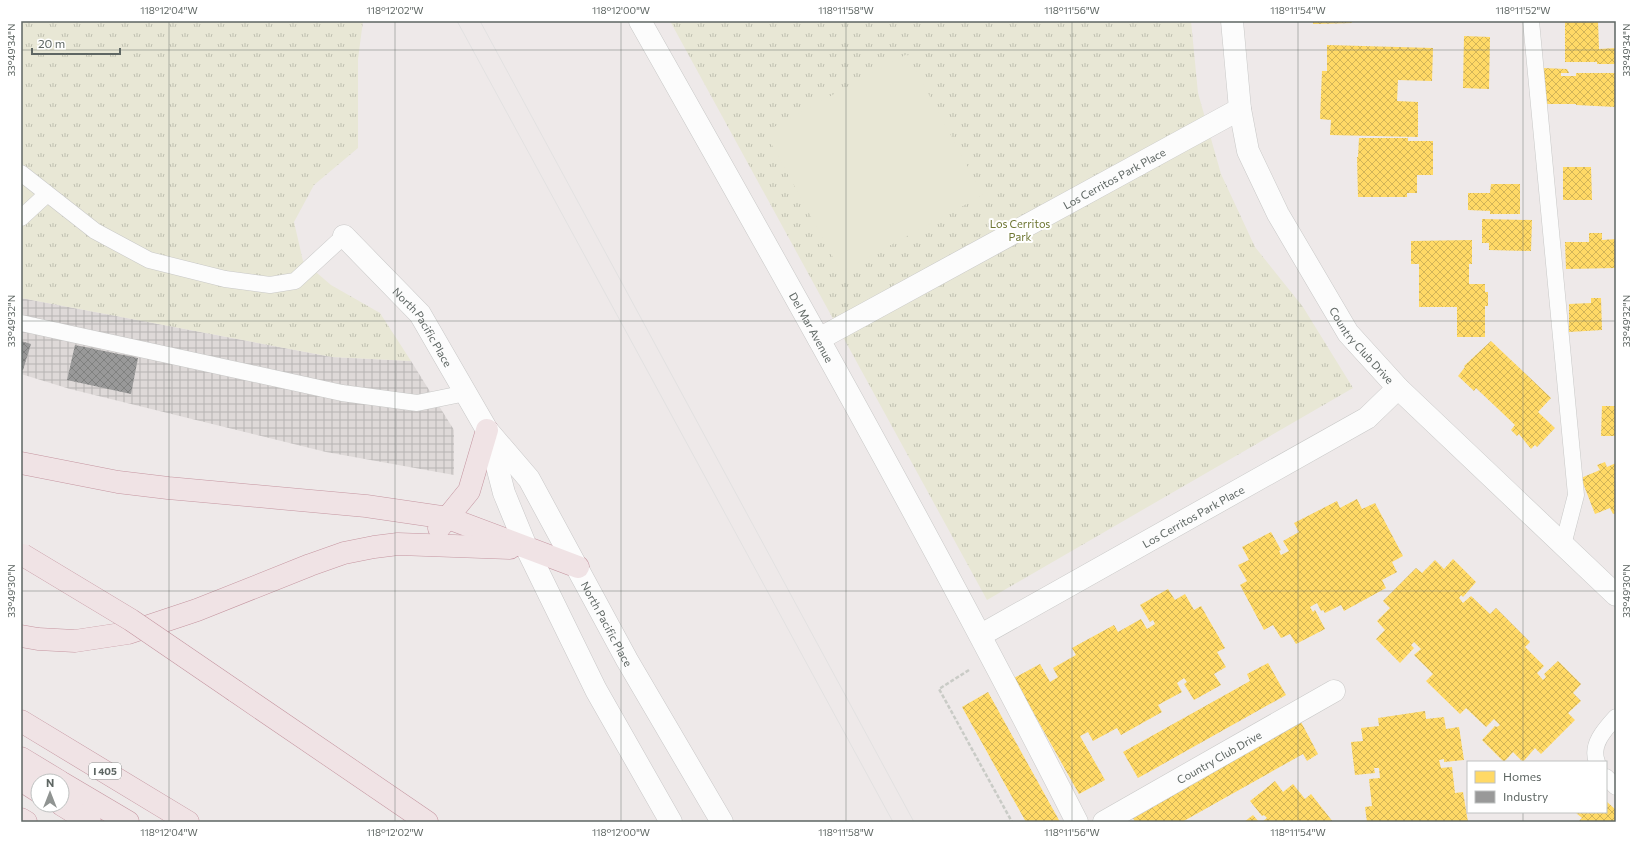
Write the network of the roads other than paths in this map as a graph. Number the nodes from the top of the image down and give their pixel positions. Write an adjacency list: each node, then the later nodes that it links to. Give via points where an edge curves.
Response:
1 (640, 21): 10 (street, Del Mar Avenue)
2 (1232, 21): 4 (street, Country Club Drive)
3 (1531, 21): 17 (lane, via 1576,495)
4 (1240, 109): 10 (street, Los Cerritos Park Place); 11 (street, Country Club Drive, via 1248,151 1278,214 1348,333)
5 (21, 173): 6 (lane)
6 (47, 194): 7 (lane); 8 (lane, via 95,231 149,260 225,279 270,285 295,281)
7 (21, 218)
8 (344, 236): 12 (street, North Pacific Place, via 420,314)
9 (21, 322): 12 (lane, via 342,393 417,403)
10 (819, 339): 22 (street, Del Mar Avenue)
11 (1398, 388): 17 (street, Country Club Drive); 22 (street, Los Cerritos Park Place, via 1367,418)
12 (466, 393): 13 (street, North Pacific Place)
13 (487, 430): 15 (highway, via 469,491); 18 (street, North Pacific Place, via 504,493); 20 (street, North Pacific Place, via 529,479)
14 (21, 463): 15 (highway, via 118,482 366,506)
15 (448, 518): 16 (highway); 18 (highway)
16 (423, 544): 18 (highway); 23 (highway, via 398,544 344,553 197,610 128,633 75,641)
17 (1563, 545): 21 (street, Country Club Drive)
18 (527, 549): 20 (highway); 42 (street, North Pacific Place, via 596,690)
19 (22, 554): 41 (highway, bridge, via 131,620)
20 (578, 567): 43 (street, North Pacific Place, via 628,660)
21 (1616, 595)
22 (981, 635): 44 (street)
23 (21, 636)
24 (1334, 691): 45 (street, Country Club Drive)
25 (1616, 717): 28 (lane, via 1598,740)
26 (21, 721): 40 (highway, I 405)
27 (21, 758): 29 (highway)
28 (1597, 761)
29 (46, 773)
30 (1607, 778): 33 (lane)
31 (21, 780): 32 (highway)
32 (30, 785)
33 (1616, 787)
34 (70, 788): 39 (highway)
35 (70, 810): 38 (highway)
36 (21, 819): 37 (highway)
37 (26, 822)
38 (90, 822)
39 (128, 822)
40 (188, 822)
41 (427, 822)
42 (671, 822)
43 (722, 822)
44 (1077, 822)
45 (1104, 822)

